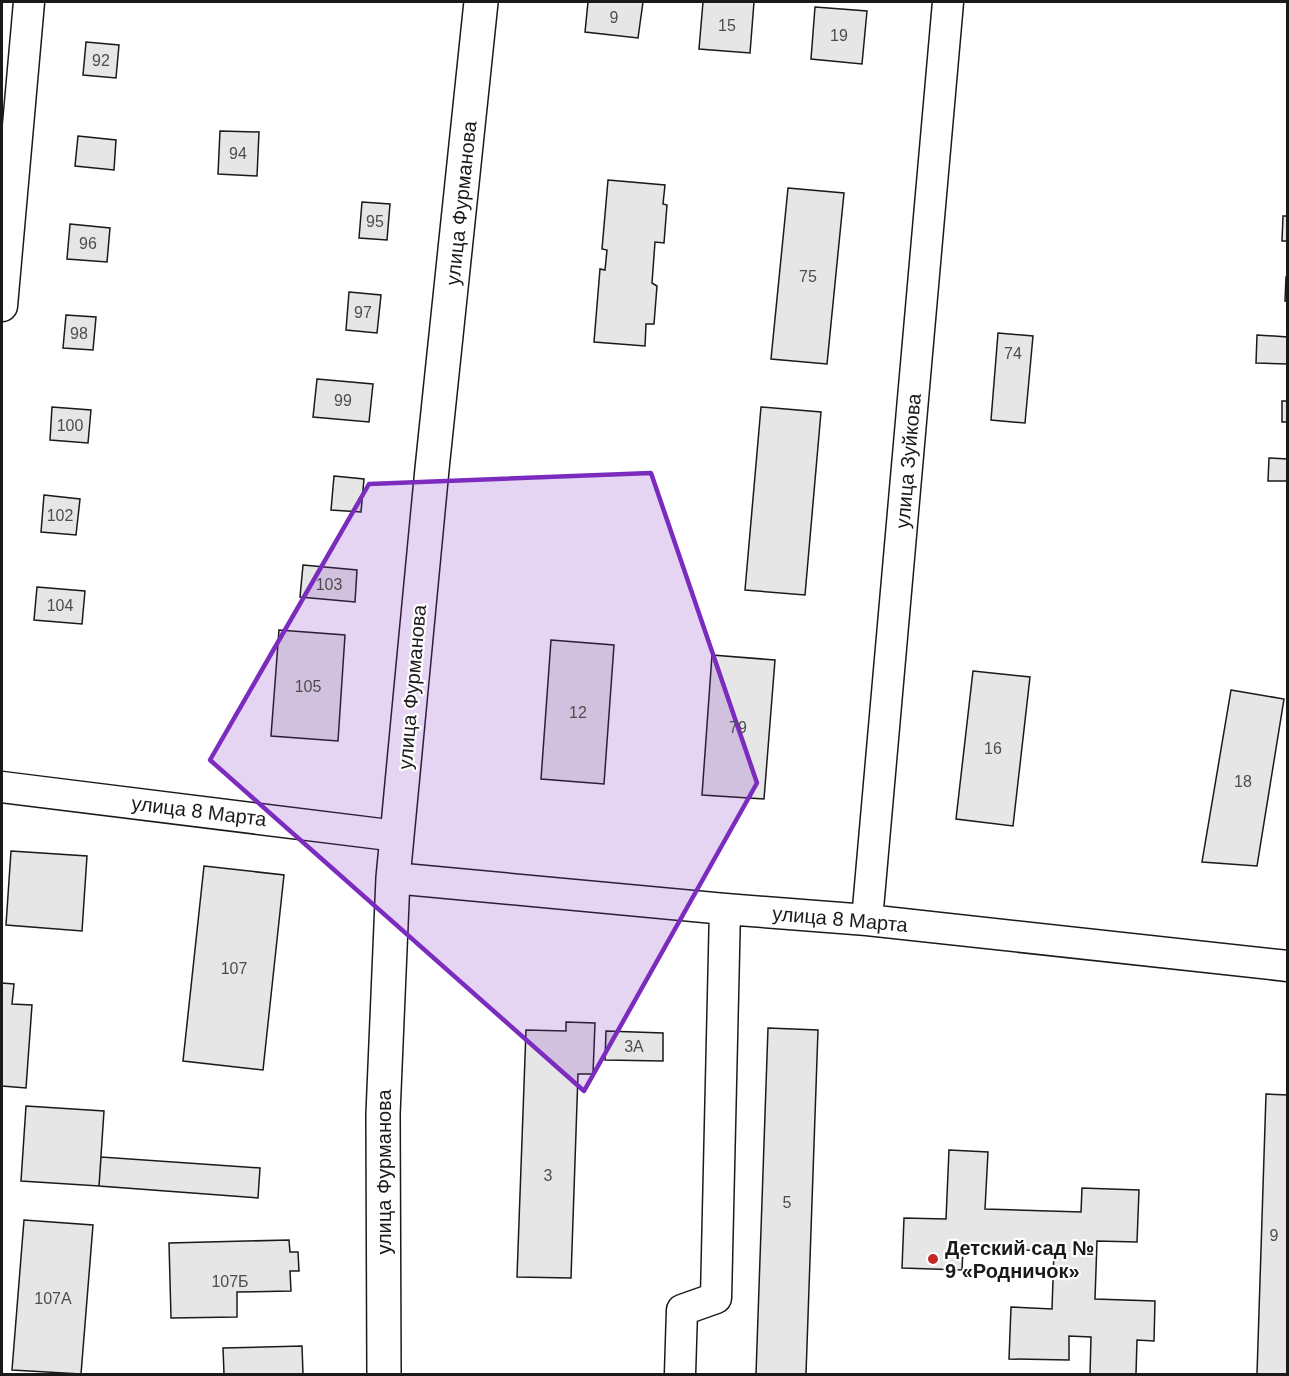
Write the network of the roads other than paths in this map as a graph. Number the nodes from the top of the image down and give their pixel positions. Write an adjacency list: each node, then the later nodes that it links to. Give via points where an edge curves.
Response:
1 (29, 2): 4 (street)
2 (481, 2): 6 (main road, улица Фурманова)
3 (948, 2): 9 (street, улица Зуйкова)
4 (2, 306)
5 (2, 787): 6 (street, улица 8 Марта)
6 (397, 836): 7 (main road, улица Фурманова)
7 (393, 878): 8 (street, улица 8 Марта); 11 (main road, улица Фурманова, via 383,1114)
8 (726, 909): 9 (street, улица 8 Марта); 12 (street, via 716,1298 682,1310)
9 (867, 920): 10 (street, улица 8 Марта)
10 (1287, 966)
11 (384, 1374)
12 (680, 1374)

